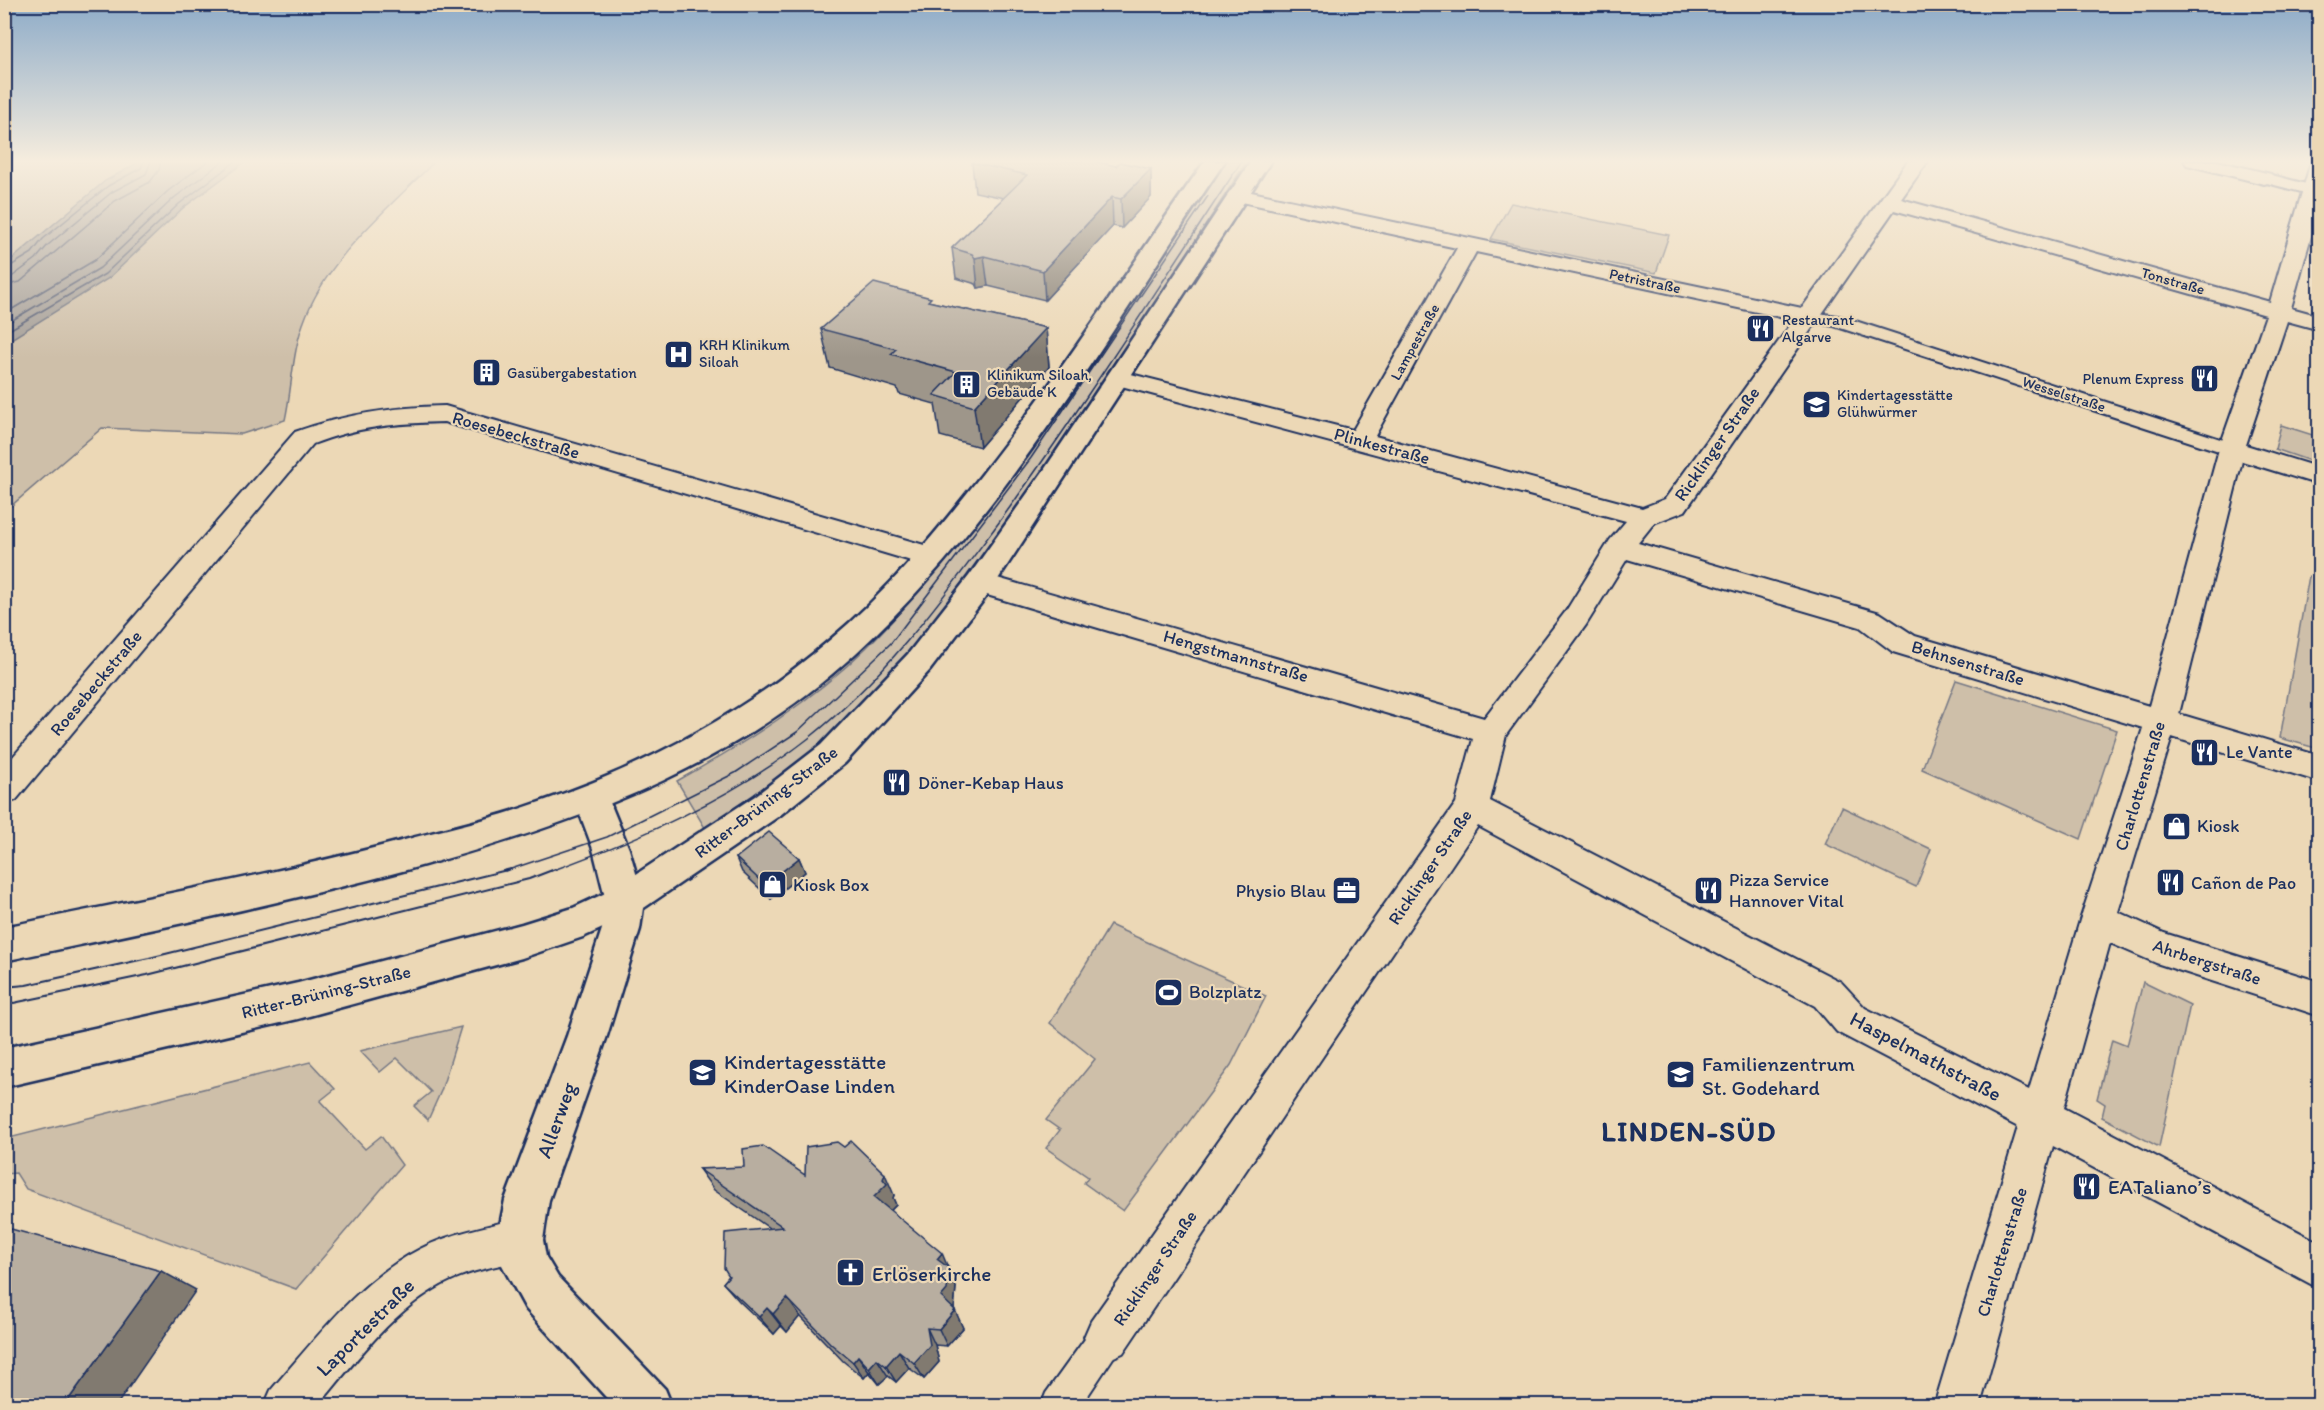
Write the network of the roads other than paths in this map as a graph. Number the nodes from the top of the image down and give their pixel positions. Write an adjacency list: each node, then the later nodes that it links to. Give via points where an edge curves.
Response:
1 (1169, 227): 17 (main road, via 1028,431)
2 (1216, 227): 11 (main road, Ritter-Brüning-Straße)
3 (1389, 227): 7 (street, Petristraße)
4 (1870, 227): 9 (street, Ricklinger Straße)
5 (1977, 227): 8 (street, Tonstraße)
6 (2304, 227): 8 (street, Charlottenstraße)
7 (1470, 244): 9 (street, Petristraße); 12 (street, Lampestraße)
8 (2279, 311): 10 (street, Tonstraße); 13 (street, Charlottenstraße)
9 (1807, 316): 13 (street, Wesselstraße, via 1837,321); 15 (street, Ricklinger Straße, via 1675,505)
10 (2319, 322)
11 (1119, 378): 12 (street, Plinkestraße); 18 (main road, Ritter-Brüning-Straße)
12 (1360, 440): 15 (street, Plinkestraße)
13 (2232, 449): 14 (street, Wesselstraße); 19 (street, Charlottenstraße)
14 (2319, 477)
15 (1644, 517): 16 (street, Ricklinger Straße)
16 (1620, 547): 19 (street, Behnsenstraße, via 1870,620 1904,644); 20 (street, Ricklinger Straße, via 1576,618)
17 (928, 556): 22 (street, Roesebeckstraße, via 445,414 381,415 339,424 304,438); 23 (main road, via 880,611 801,681 699,746)
18 (980, 583): 20 (street, Hengstmannstraße); 25 (main road, Ritter-Brüning-Straße, via 919,662 833,754 730,832)
19 (2161, 721): 21 (street, Behnsenstraße); 26 (street, Charlottenstraße)
20 (1491, 732): 24 (street, Ricklinger Straße)
21 (2319, 769)
22 (4, 791)
23 (592, 798): 25 (main road, Allerweg); 27 (main road, via 535,819 335,875)
24 (1472, 807): 30 (street, Haspelmathstraße, via 1828,994 1851,1020); 33 (street, Ricklinger Straße)
25 (625, 901): 29 (main road, Ritter-Brüning-Straße, via 583,921 522,941 298,1001); 31 (main road, Allerweg, via 618,945 527,1200)
26 (2098, 920): 28 (street, Ahrbergstraße, via 2156,947); 30 (street, Charlottenstraße)
27 (4, 944)
28 (2319, 999)
29 (4, 1068)
30 (2042, 1118): 32 (street, Haspelmathstraße); 37 (street, Charlottenstraße)
31 (520, 1240): 34 (street, Laportestraße, via 438,1263 409,1279); 35 (main road, Allerweg, via 525,1266 542,1293)
32 (2319, 1267)
33 (1107, 1337): 36 (street, Ricklinger Straße)
34 (287, 1406)
35 (648, 1406)
36 (1059, 1406)
37 (1957, 1406)

